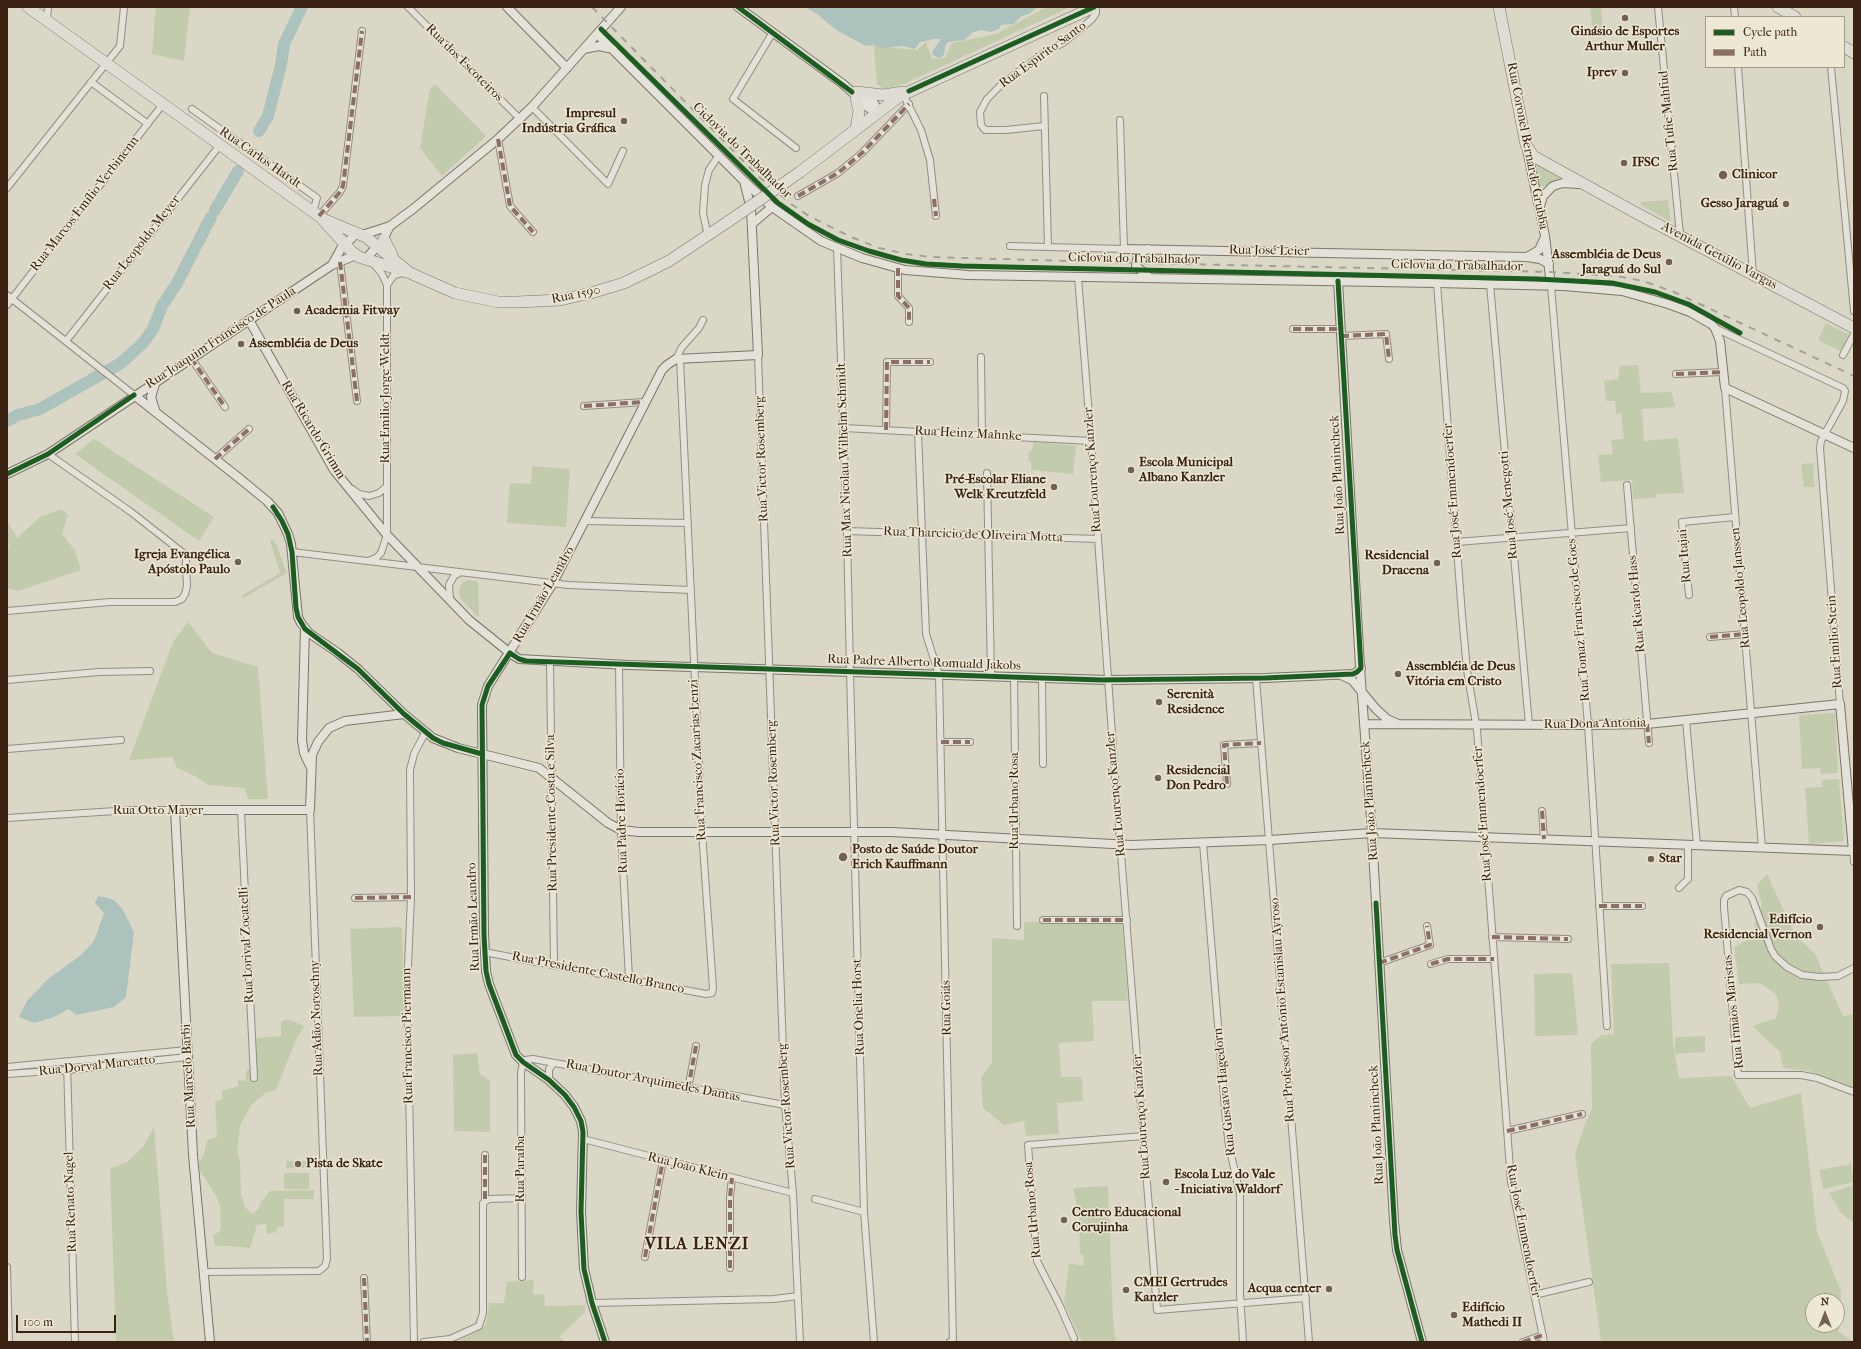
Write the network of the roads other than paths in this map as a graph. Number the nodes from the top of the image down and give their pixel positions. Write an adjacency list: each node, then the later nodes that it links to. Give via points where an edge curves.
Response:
1 (28, 7): 13 (highway)
2 (48, 7): 13 (street)
3 (124, 7): 21 (street, via 120,46)
4 (408, 7): 33 (street, Rua dos Escoteiros)
5 (507, 7): 22 (street)
6 (621, 7): 16 (street, Rua Joaquim Francisco de Paula)
7 (738, 7): 15 (street)
8 (1095, 7): 28 (highway); 36 (street, Rua Espirito Santo, via 1096,13 1083,27 1002,84 987,99 980,112 981,125 985,130)
9 (1499, 7): 40 (highway, Rua Coronel Bernardo Grubba)
10 (1658, 7): 58 (street, Rua Tufie Mahfud)
11 (1778, 7): 12 (highway)
12 (1793, 16)
13 (47, 20): 21 (highway)
14 (362, 31): 52 (street, via 344,182 340,192)
15 (773, 32): 26 (street); 41 (street, via 733,99)
16 (597, 34): 17 (street); 19 (street, Rua Joaquim Francisco de Paula)
17 (613, 48): 19 (street, via 599,46); 43 (street)
18 (1845, 48): 20 (highway)
19 (584, 49): 22 (street, Rua Joaquim Francisco de Paula)
20 (1854, 53)
21 (106, 63): 25 (street); 29 (highway)
22 (567, 68): 30 (street, Rua Joaquim Francisco de Paula)
23 (1738, 68): 73 (street)
24 (1831, 68): 78 (street)
25 (91, 82): 35 (street); 47 (street)
26 (855, 94): 28 (highway); 32 (street); 37 (highway, via 859,111)
27 (1044, 96): 36 (street)
28 (907, 97): 32 (highway, Rua 1590); 49 (street, via 862,153 838,173); 53 (street, via 930,160)
29 (164, 104): 35 (street, Rua Marcos Emílio Verbinenn); 39 (highway)
30 (532, 107): 33 (street, Rua Joaquim Francisco de Paula); 42 (street, via 608,184)
31 (192, 109): 52 (street, Rua Carlos Hardt, via 317,198)
32 (877, 112): 37 (highway, Rua 1590)
33 (520, 119): 38 (street, Rua Joaquim Francisco de Paula)
34 (1120, 120): 64 (street)
35 (148, 124): 85 (street, Rua Marcos Emílio Verbinenn)
36 (1044, 126): 62 (street)
37 (856, 129): 59 (highway, Rua 1590, bridge)
38 (498, 139): 55 (street, Rua Joaquim Francisco de Paula); 56 (street, via 510,206)
39 (220, 145): 52 (highway); 96 (street, Rua Leopoldo Meyer)
40 (1526, 145): 45 (street, Rua Coronel Bernardo Grubba); 46 (highway, Avenida Getúlio Vargas, via 1529,152 1538,160)
41 (796, 148)
42 (623, 151)
43 (719, 155): 44 (street); 59 (street, via 709,170 705,185 703,213)
44 (744, 181): 50 (street); 54 (street, Rua Victor Rosemberg)
45 (1534, 185): 48 (street, via 1540,190); 51 (street, Rua Coronel Bernardo Grubba)
46 (1584, 185): 48 (street, Avenida Getúlio Vargas, via 1563,182); 58 (highway, Avenida Getúlio Vargas)
47 (7, 188)
48 (1548, 189): 51 (street, via 1541,199)
49 (798, 196)
50 (772, 207): 54 (street); 63 (street)
51 (1540, 209): 57 (street, Rua Coronel Bernardo Grubba)
52 (318, 216): 60 (highway); 60 (highway)
53 (936, 216)
54 (752, 223): 97 (street, Rua Victor Rosemberg)
55 (390, 226): 60 (street, Rua Joaquim Francisco de Paula); 60 (street, Rua Joaquim Francisco de Paula)
56 (533, 232)
57 (1545, 236): 66 (street, via 1539,250); 69 (street, Rua Coronel Bernardo Grubba)
58 (1680, 236): 73 (highway, Avenida Getúlio Vargas)
59 (708, 237): 71 (highway, Rua 1590, via 669,261 624,283 560,300 485,300 455,293)
60 (363, 246): 68 (street, Rua Joaquim Francisco de Paula); 68 (street, Rua Joaquim Francisco de Paula); 71 (highway); 71 (highway, via 396,260); 81 (street)
61 (1010, 246): 62 (street, Rua José Leier)
62 (1048, 247): 64 (street, Rua José Leier)
63 (837, 248): 70 (street); 114 (street, Rua Max Nicolau Wilhelm Schmidt)
64 (1124, 249): 65 (street, Rua José Leier); 67 (street, via 1129,251)
65 (1150, 249): 66 (street, Rua José Leier); 67 (street, via 1140,253)
66 (1527, 257): 69 (street, Rua José Leier, via 1540,258)
67 (1136, 262): 75 (street); 76 (street)
68 (336, 264): 88 (street, Rua Joaquim Francisco de Paula); 109 (street)
69 (1549, 264): 72 (street, Rua Coronel Bernardo Grubba)
70 (898, 268): 74 (street, via 968,275); 90 (street, via 898,293 909,308)
71 (410, 273): 81 (street, via 394,275)
72 (1550, 273): 82 (street, via 1545,283); 83 (street, Rua Coronel Bernardo Grubba); 84 (street)
73 (1753, 274): 92 (highway, Avenida Getúlio Vargas)
74 (1078, 277): 75 (street); 120 (street, Rua Lourenço Kanzler)
75 (1123, 277): 76 (street)
76 (1150, 278): 77 (street)
77 (1338, 281): 79 (street); 94 (street, Rua João Planincheck)
78 (1852, 282): 87 (street)
79 (1437, 283): 80 (street); 140 (street, Rua José Emmendoerfer)
80 (1490, 284): 82 (street); 138 (street, Rua José Menegotti)
81 (387, 285): 128 (street, Rua Emilio Jorge Weldt)
82 (1540, 286): 83 (street)
83 (1551, 286): 84 (street); 135 (street, Rua Tomaz Francisco de Goes)
84 (1564, 286): 91 (street, via 1616,290 1643,296 1690,312)
85 (9, 297): 86 (street, Rua Marcos Emílio Verbinenn); 96 (street)
86 (7, 305)
87 (1854, 311)
88 (249, 320): 100 (street, Rua Joaquim Francisco de Paula); 127 (street, Rua Ricardo Grimm, via 334,470)
89 (703, 320): 101 (street, Rua Irmão Leandro, via 682,346)
90 (909, 322)
91 (1715, 328): 104 (street, Rua Leopoldo Janssen, via 1720,341); 118 (street, Rua Emilio Stein, via 1843,388 1846,394)
92 (1854, 328)
93 (1293, 329): 94 (street)
94 (1341, 332): 102 (street, via 1386,334); 157 (street, Rua João Planincheck)
95 (1854, 334): 98 (street)
96 (66, 341): 108 (street)
97 (758, 355): 101 (street); 158 (street, Rua Victor Rosemberg)
98 (1843, 355)
99 (981, 357): 119 (street)
100 (191, 358): 106 (street, Rua Joaquim Francisco de Paula); 112 (street)
101 (678, 359): 110 (street, Rua Irmão Leandro, via 662,370); 131 (street, Rua Francisco Zacarias Lenzi)
102 (1389, 359)
103 (930, 362): 116 (street, via 887,362)
104 (1723, 372): 105 (street); 107 (street, Rua Leopoldo Janssen)
105 (1676, 374)
106 (157, 381): 108 (street, Rua Joaquim Francisco de Paula); 113 (street, via 151,397)
107 (1725, 388): 118 (street); 129 (street, Rua Leopoldo Janssen)
108 (134, 395): 113 (street); 122 (street, Rua Joaquim Francisco de Paula)
109 (357, 401)
110 (644, 402): 111 (street); 130 (street, Rua Irmão Leandro)
111 (584, 406)
112 (225, 407)
113 (158, 414): 123 (street)
114 (844, 428): 116 (street, Rua Heinz Mahnke); 133 (street, Rua Max Nicolau Wilhelm Schmidt)
115 (249, 429): 123 (street)
116 (886, 430): 117 (street, Rua Heinz Mahnke)
117 (918, 432): 119 (street, Rua Heinz Mahnke); 134 (street, Rua Goiás)
118 (1824, 434): 121 (street); 170 (street, Rua Emilio Stein, via 1820,448)
119 (982, 435): 120 (street, Rua Heinz Mahnke)
120 (1091, 441): 139 (street, Rua Lourenço Kanzler)
121 (1854, 448)
122 (48, 454): 125 (street, Rua Joaquim Francisco de Paula); 149 (street, via 131,512 182,552 186,558 185,594 182,599 175,602 110,602)
123 (215, 459): 141 (street, via 273,507 285,528)
124 (987, 473): 137 (street)
125 (7, 474)
126 (1627, 485): 132 (street, Rua Ricardo Hass)
127 (347, 486): 128 (street, via 359,494 369,496 379,493); 136 (street, Rua Ricardo Grimm)
128 (386, 487): 136 (street, Rua Emilio Jorge Weldt)
129 (1735, 517): 147 (street, Rua Itajai, via 1682,522); 151 (street, Rua Leopoldo Janssen)
130 (586, 521): 131 (street); 145 (street, Rua Irmão Leandro)
131 (688, 523): 146 (street, Rua Francisco Zacarias Lenzi)
132 (1631, 528): 135 (street); 176 (street, Rua Ricardo Hass)
133 (848, 531): 134 (street, Rua Tharcicio de Oliveira Motta); 160 (street, Rua Max Nicolau Wilhelm Schmidt)
134 (922, 533): 137 (street, Rua Tharcicio de Oliveira Motta); 162 (street, Rua Goiás, via 926,634)
135 (1572, 533): 138 (street); 179 (street, Rua Tomaz Francisco de Goes)
136 (387, 535): 142 (street, via 380,553 376,558); 143 (street, Rua Ricardo Grimm)
137 (989, 535): 139 (street, Rua Tharcicio de Oliveira Motta); 163 (street)
138 (1512, 538): 140 (street); 178 (street, Rua José Menegotti)
139 (1098, 539): 168 (street, Rua Lourenço Kanzler)
140 (1457, 542): 177 (street, Rua José Emmendoerfer, via 1468,670)
141 (292, 552): 142 (street); 150 (street, via 296,608 300,623)
142 (366, 562): 143 (street)
143 (419, 568): 144 (street); 148 (street, Rua Padre Alberto Romuald Jakobs)
144 (459, 573): 145 (street); 148 (street, via 449,585)
145 (553, 583): 146 (street); 153 (street, Rua Irmão Leandro)
146 (691, 590): 156 (street, Rua Francisco Zacarias Lenzi)
147 (1689, 595)
148 (450, 599): 153 (street, Rua Padre Alberto Romuald Jakobs, via 470,620)
149 (7, 611)
150 (305, 629): 172 (street, via 358,670); 186 (street)
151 (1745, 634): 152 (street); 171 (street, Rua Leopoldo Janssen)
152 (1710, 637)
153 (510, 653): 154 (street, Rua Padre Alberto Romuald Jakobs, via 522,660); 189 (street, Rua Irmão Leandro, via 484,695)
154 (550, 662): 155 (street, Rua Padre Alberto Romuald Jakobs); 192 (street, Rua Presidente Costa e Silva)
155 (619, 664): 156 (street, Rua Padre Alberto Romuald Jakobs); 199 (street, Rua Padre Horácio)
156 (694, 667): 158 (street, Rua Padre Alberto Romuald Jakobs); 200 (street, Rua Francisco Zacarias Lenzi)
157 (1360, 668): 161 (street, Rua Padre Alberto Romuald Jakobs, via 1353,674); 169 (street, Rua João Planincheck)
158 (769, 669): 160 (street, Rua Padre Alberto Romuald Jakobs); 201 (street, Rua Victor Rosemberg)
159 (150, 671): 167 (street, via 99,672)
160 (850, 672): 162 (street, Rua Padre Alberto Romuald Jakobs); 202 (street, Rua Onelia Horst)
161 (1339, 674): 166 (street, Rua Padre Alberto Romuald Jakobs); 169 (street, via 1352,680)
162 (939, 675): 163 (street, Rua Padre Alberto Romuald Jakobs); 182 (street, Rua Goiás)
163 (991, 676): 164 (street, Rua Padre Alberto Romuald Jakobs)
164 (1014, 677): 165 (street, Rua Padre Alberto Romuald Jakobs); 206 (street, Rua Urbano Rosa)
165 (1042, 678): 168 (street, Rua Padre Alberto Romuald Jakobs); 190 (street)
166 (1256, 678): 168 (street, Rua Padre Alberto Romuald Jakobs); 184 (street, Rua Professor Antônio Estanislau Ayroso)
167 (7, 680)
168 (1108, 680): 211 (street, Rua Lourenço Kanzler)
169 (1362, 692): 174 (street, Rua João Planincheck); 175 (street, via 1380,713)
170 (1840, 704): 171 (street, Rua Dona Antonia); 215 (street, Rua Emilio Stein)
171 (1751, 713): 173 (street, Rua Dona Antonia); 214 (street, Rua Leopoldo Janssen)
172 (404, 714): 180 (street); 188 (street, Rua Adão Noroschny, via 336,724 329,728)
173 (1686, 720): 176 (street, Rua Dona Antonia); 213 (street)
174 (1364, 724): 175 (street, Rua Dona Antonia); 203 (street, Rua João Planincheck)
175 (1398, 724): 177 (street, Rua Dona Antonia)
176 (1647, 724): 179 (street, Rua Dona Antonia); 185 (street, Rua Ricardo Hass)
177 (1476, 725): 178 (street, Rua Dona Antonia); 205 (street, Rua José Emmendoerfer)
178 (1529, 725): 179 (street, Rua Dona Antonia)
179 (1588, 725): 209 (street, Rua Tomaz Francisco de Goes)
180 (425, 732): 189 (street, via 443,743); 218 (street, Rua Francisco Piermann, via 414,754 410,770)
181 (121, 740): 187 (street)
182 (942, 742): 183 (street); 204 (street, Rua Goiás)
183 (970, 742)
184 (1262, 743): 193 (street, via 1224,745); 208 (street, Rua Professor Antônio Estanislau Ayroso)
185 (1649, 743)
186 (302, 746): 188 (street, via 308,750); 191 (street)
187 (7, 749)
188 (314, 749): 191 (street, Rua Adão Noroschny)
189 (482, 754): 192 (street, via 539,768); 228 (street, Rua Irmão Leandro)
190 (1043, 764)
191 (311, 768): 195 (street, Rua Adão Noroschny)
192 (551, 777): 199 (street, via 608,823); 232 (street, Rua Presidente Costa e Silva)
193 (1227, 784)
194 (175, 810): 196 (street, Rua Otto Mayer); 198 (street, Rua Otto Mayer, via 131,810); 238 (street, Rua Marcelo Barbi)
195 (310, 810): 196 (street, Rua Otto Mayer); 265 (street, Rua Adão Noroschny, via 327,1259 325,1266 319,1271)
196 (241, 811): 245 (street, Rua Lorival Zocatelli)
197 (1542, 811): 207 (street)
198 (7, 818)
199 (621, 830): 200 (street); 234 (street, Rua Padre Horácio)
200 (702, 832): 201 (street); 235 (street, Rua Francisco Zacarias Lenzi)
201 (776, 832): 202 (street); 249 (street, Rua Victor Rosemberg)
202 (854, 832): 204 (street); 261 (street, Rua Onelia Horst)
203 (1372, 833): 205 (street); 208 (street); 230 (street, Rua João Planincheck)
204 (943, 834): 206 (street); 286 (street, Rua Goiás)
205 (1486, 837): 207 (street); 226 (street, Rua José Emmendoerfer)
206 (1015, 838): 211 (street); 224 (street, Rua Urbano Rosa)
207 (1544, 839): 209 (street)
208 (1270, 840): 210 (street); 271 (street, Rua Professor Antônio Estanislau Ayroso)
209 (1594, 841): 212 (street); 220 (street, Rua Tomaz Francisco de Goes)
210 (1202, 843): 211 (street); 273 (street, Rua Gustavo Hagedorn, via 1226,1122 1240,1194)
211 (1120, 844): 223 (street, Rua Lourenço Kanzler)
212 (1688, 845): 213 (street); 217 (street, via 1688,879)
213 (1697, 845): 214 (street)
214 (1762, 848): 215 (street)
215 (1854, 851): 216 (street)
216 (1854, 862)
217 (1679, 888)
218 (411, 897): 219 (street); 281 (street, Rua Francisco Piermann, via 407,988)
219 (355, 898)
220 (1599, 906): 221 (street); 236 (street, Rua Tomaz Francisco de Goes)
221 (1642, 906)
222 (1043, 920): 223 (street)
223 (1127, 920): 252 (street, Rua Lourenço Kanzler)
224 (1017, 926)
225 (1427, 926): 230 (street, via 1430,945)
226 (1492, 937): 227 (street); 229 (street, Rua José Emmendoerfer)
227 (1568, 939)
228 (484, 952): 232 (street, Rua Presidente Castello Branco); 240 (street, Rua Irmão Leandro, via 488,984 516,1055)
229 (1494, 959): 231 (street, via 1448,959); 251 (street, Rua José Emmendoerfer)
230 (1379, 963): 289 (street, Rua João Planincheck, via 1395,1235)
231 (1431, 964)
232 (554, 965): 234 (street, Rua Presidente Castello Branco)
233 (1854, 968): 248 (street, Rua Irmãos Maristas, via 1838,976 1820,978 1802,975 1787,968 1771,949 1752,898 1747,892 1739,890 1724,900 1738,1075 1801,1075 1817,1078)
234 (629, 978): 235 (street, Rua Presidente Castello Branco, via 706,994)
235 (712, 993)
236 (1607, 1026)
237 (696, 1046): 247 (street)
238 (187, 1054): 239 (street, Rua Dorval Marcatto); 243 (street, Rua Dorval Marcatto); 265 (street, Rua Marcelo Barbi)
239 (67, 1062): 242 (street, Rua Dorval Marcatto); 243 (street, Rua Renato Nagel)
240 (523, 1062): 241 (street, Rua Doutor Arquimedes Dantas, via 530,1058); 246 (street, Rua Irmão Leandro); 258 (street, Rua Paraíba)
241 (554, 1063): 246 (street, via 549,1069); 247 (street, Rua Doutor Arquimedes Dantas)
242 (7, 1067)
243 (67, 1070): 244 (street, Rua Dorval Marcatto); 278 (street, Rua Renato Nagel)
244 (7, 1074)
245 (254, 1078)
246 (549, 1080): 253 (street, Rua Irmão Leandro, via 565,1095 577,1112)
247 (688, 1088): 249 (street, Rua Doutor Arquimedes Dantas)
248 (1854, 1092)
249 (785, 1105): 257 (street, Rua Victor Rosemberg)
250 (1582, 1114): 251 (street)
251 (1507, 1132): 269 (street, Rua José Emmendoerfer, via 1511,1182)
252 (1144, 1136): 273 (street, Rua Lourenço Kanzler, via 1157,1310); 275 (street, Rua Urbano Rosa, via 1028,1145 1037,1261)
253 (583, 1139): 255 (street, Rua João Klein); 272 (street, Rua Irmão Leandro, via 582,1245 584,1269)
254 (485, 1156): 260 (street)
255 (663, 1160): 256 (street, Rua João Klein); 262 (street)
256 (732, 1178): 257 (street, Rua João Klein); 264 (street)
257 (793, 1193): 270 (street, Rua Victor Rosemberg)
258 (522, 1198): 260 (street); 266 (street, Rua Paraíba)
259 (815, 1199): 261 (street)
260 (485, 1200): 276 (street, via 482,1320 479,1326)
261 (864, 1212): 285 (street, Rua Onelia Horst)
262 (644, 1257)
263 (7, 1267): 277 (street)
264 (730, 1268)
265 (204, 1272): 279 (street, Rua Marcelo Barbi)
266 (522, 1277)
267 (364, 1278): 280 (street)
268 (1589, 1282): 269 (street)
269 (1534, 1295): 274 (street, Rua José Emmendoerfer)
270 (798, 1296): 272 (street, via 774,1299); 284 (street, Rua Victor Rosemberg)
271 (1306, 1298): 273 (street); 288 (street, Rua Professor Antônio Estanislau Ayroso)
272 (592, 1303): 283 (street, Rua Irmão Leandro)
273 (1241, 1304): 287 (street, Rua Gustavo Hagedorn)
274 (1543, 1335): 290 (street); 291 (street, Rua José Emmendoerfer)
275 (1074, 1338)
276 (450, 1340): 282 (street)
277 (9, 1342)
278 (75, 1342)
279 (210, 1342)
280 (367, 1342)
281 (414, 1342)
282 (424, 1342)
283 (605, 1342)
284 (800, 1342)
285 (874, 1342)
286 (952, 1342)
287 (1243, 1342)
288 (1309, 1342)
289 (1422, 1342)
290 (1523, 1342)
291 (1544, 1342)

